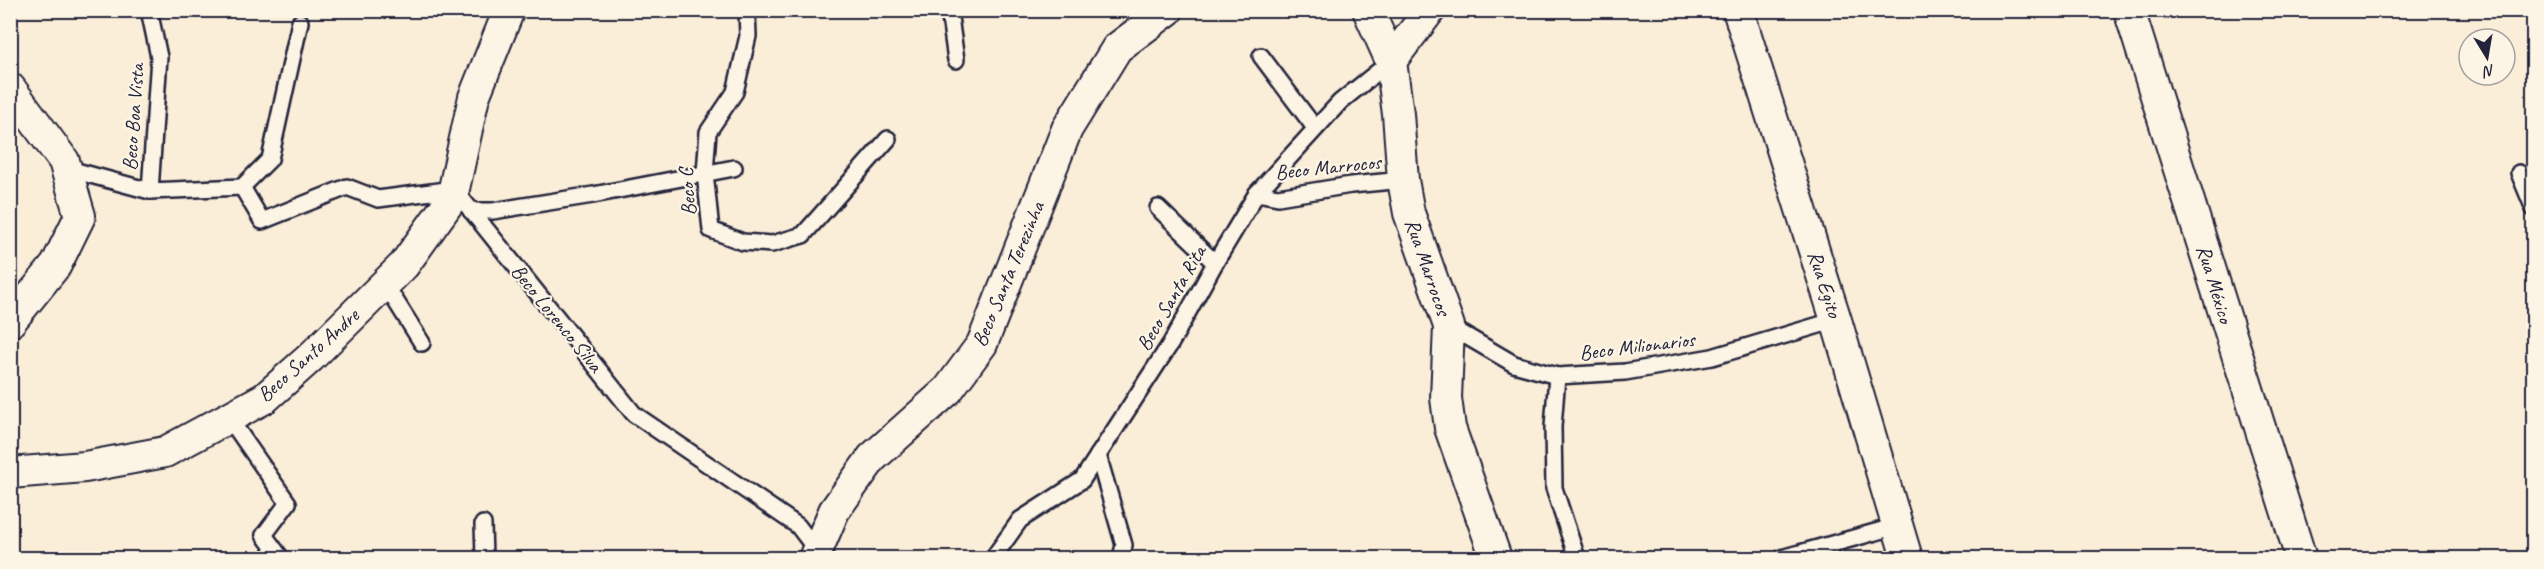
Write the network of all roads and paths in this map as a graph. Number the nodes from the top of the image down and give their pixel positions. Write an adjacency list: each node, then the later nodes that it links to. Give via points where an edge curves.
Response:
1 (149, 10): 23 (lane, Beco Boa Vista, via 159,57)
2 (509, 10): 25 (street, via 474,97)
3 (747, 10): 19 (lane, Beco C, via 748,36 735,92 708,132)
4 (949, 10): 12 (lane)
5 (1168, 10): 40 (street, Beco Santa Terezinha, via 1118,48 1067,129 982,344 948,390 872,458 834,511)
6 (1368, 10): 13 (street, Rua Marrocos)
7 (1430, 10): 13 (street)
8 (1738, 10): 30 (street, Rua Egito)
9 (2129, 10): 49 (street, Rua México)
10 (300, 22): 22 (lane, via 270,159)
11 (1261, 56): 15 (lane)
12 (956, 60)
13 (1391, 61): 15 (lane, Beco Santa Rita); 21 (street, Rua Marrocos)
14 (10, 88): 17 (street, via 64,161)
15 (1315, 128): 24 (lane, Beco Santa Rita)
16 (888, 139): 19 (lane, Beco C, via 802,235 772,244 742,242 711,230)
17 (65, 168): 23 (lane); 31 (street, via 80,216 56,265)
18 (734, 168): 19 (lane)
19 (705, 173): 25 (lane, via 493,212)
20 (2519, 173): 27 (lane)
21 (1403, 180): 24 (lane, Beco Marrocos, via 1278,197); 32 (street, Rua Marrocos, via 1409,213)
22 (242, 187): 23 (lane); 25 (lane, via 262,221 347,187 378,199)
23 (150, 191)
24 (1257, 194): 28 (lane, Beco Santa Rita)
25 (462, 200): 29 (street, Beco Santo Andre, via 452,198 404,265); 40 (lane, Beco Lorenco Silva, via 634,414 798,526)
26 (1158, 208): 28 (lane)
27 (2534, 209)
28 (1215, 263): 36 (lane, Beco Santa Rita, via 1172,343)
29 (385, 284): 33 (lane); 35 (street, Beco Santo Andre, via 265,399)
30 (1836, 320): 34 (lane, Beco Milionarios, via 1712,357 1625,372); 39 (street, Rua Egito)
31 (10, 322)
32 (1449, 326): 34 (lane, Beco Milionarios, via 1514,364); 45 (street, Rua Marrocos, via 1446,398 1450,428)
33 (422, 343)
34 (1557, 376): 46 (lane, via 1554,488)
35 (229, 418): 37 (street, Beco Santo Andre, via 165,452 85,467); 41 (lane, via 288,503 264,535)
36 (1098, 455): 43 (lane, Beco Santa Rita, via 1082,480 1020,520); 44 (lane, via 1124,545)
37 (10, 472)
38 (483, 524): 42 (lane)
39 (1897, 526): 47 (lane); 48 (street, Rua Egito)
40 (815, 555)
41 (281, 558)
42 (484, 558)
43 (993, 558)
44 (1121, 558)
45 (1496, 558)
46 (1577, 558)
47 (1782, 558)
48 (1907, 558)
49 (2301, 558)

